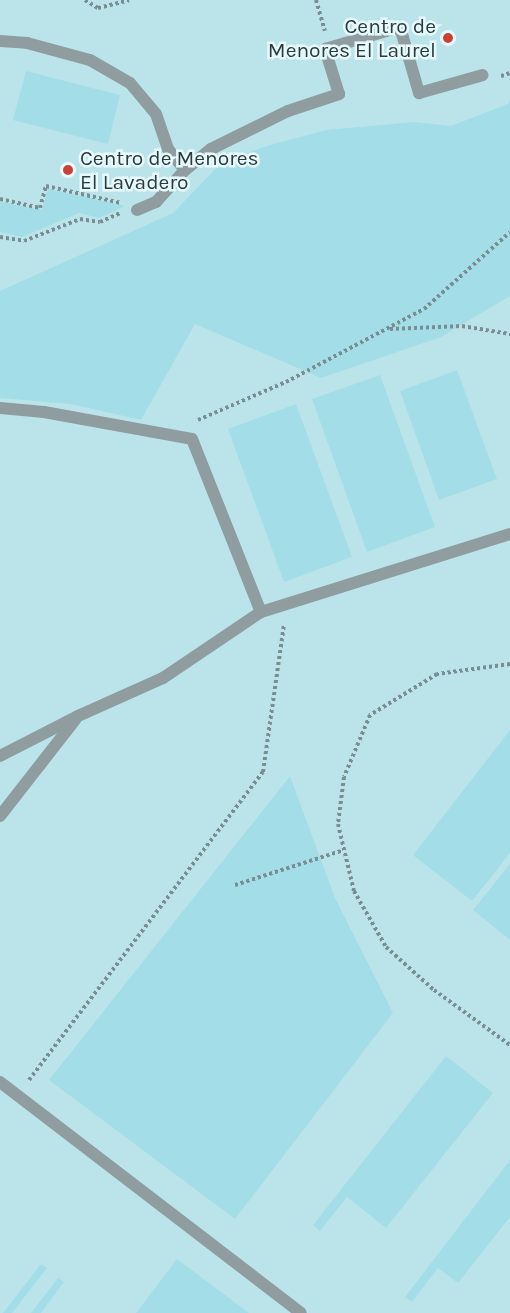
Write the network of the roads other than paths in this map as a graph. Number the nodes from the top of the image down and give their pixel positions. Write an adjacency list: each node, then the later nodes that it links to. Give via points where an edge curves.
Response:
1 (0, 41): 3 (lane, via 27,43 90,60 130,83 156,114 168,150)
2 (483, 75): 3 (lane, via 419,93 400,27 330,47 325,49 339,94 288,111 220,144)
3 (185, 170): 4 (lane, via 156,202)
4 (132, 210)
5 (0, 408): 7 (lane, via 44,412 192,439)
6 (510, 534): 7 (lane)
7 (261, 612): 8 (lane, via 163,678)
8 (78, 716): 9 (lane); 10 (lane)
9 (0, 756)
10 (0, 816)
11 (0, 1082): 12 (lane)
12 (301, 1313)

